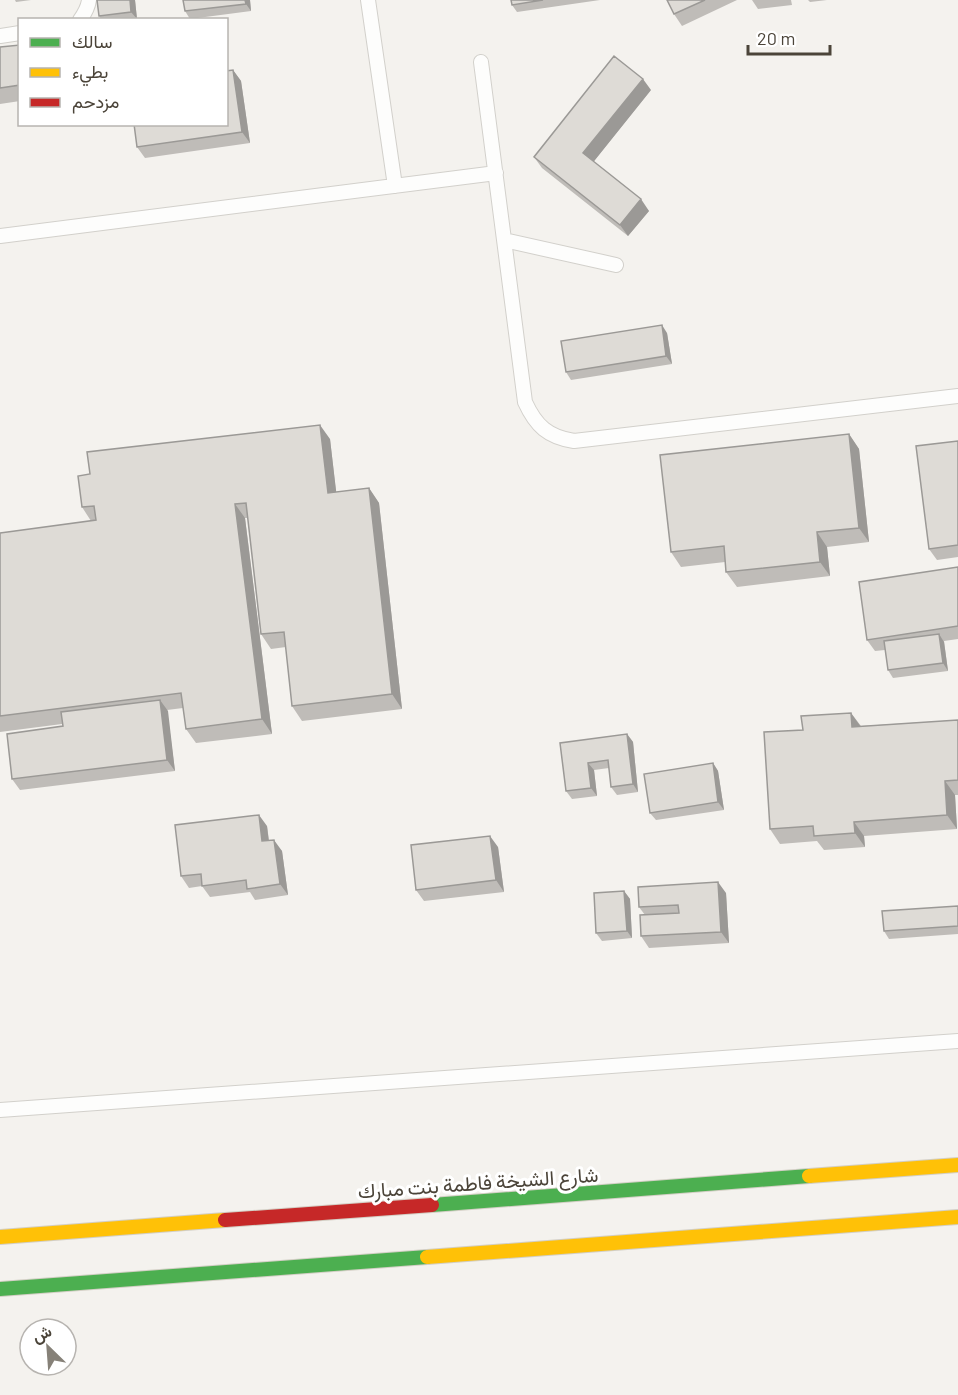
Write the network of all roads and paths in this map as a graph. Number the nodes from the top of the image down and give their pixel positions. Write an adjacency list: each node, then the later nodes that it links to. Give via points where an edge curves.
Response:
1 (89, 0): 3 (lane)
2 (368, 0): 8 (lane)
3 (81, 18)
4 (18, 33): 5 (lane)
5 (0, 36)
6 (481, 62): 7 (lane)
7 (496, 173): 8 (lane); 10 (lane)
8 (395, 186): 9 (lane)
9 (0, 236)
10 (504, 240): 11 (lane); 12 (lane, via 525,402 540,426 562,439 574,441)
11 (616, 265)
12 (958, 396)
13 (958, 1041): 14 (lane)
14 (0, 1110)
15 (958, 1164): 17 (street, شارع الشيخة فاطمة بنت مبارك)
16 (958, 1217): 18 (street)
17 (0, 1237)
18 (0, 1289)

